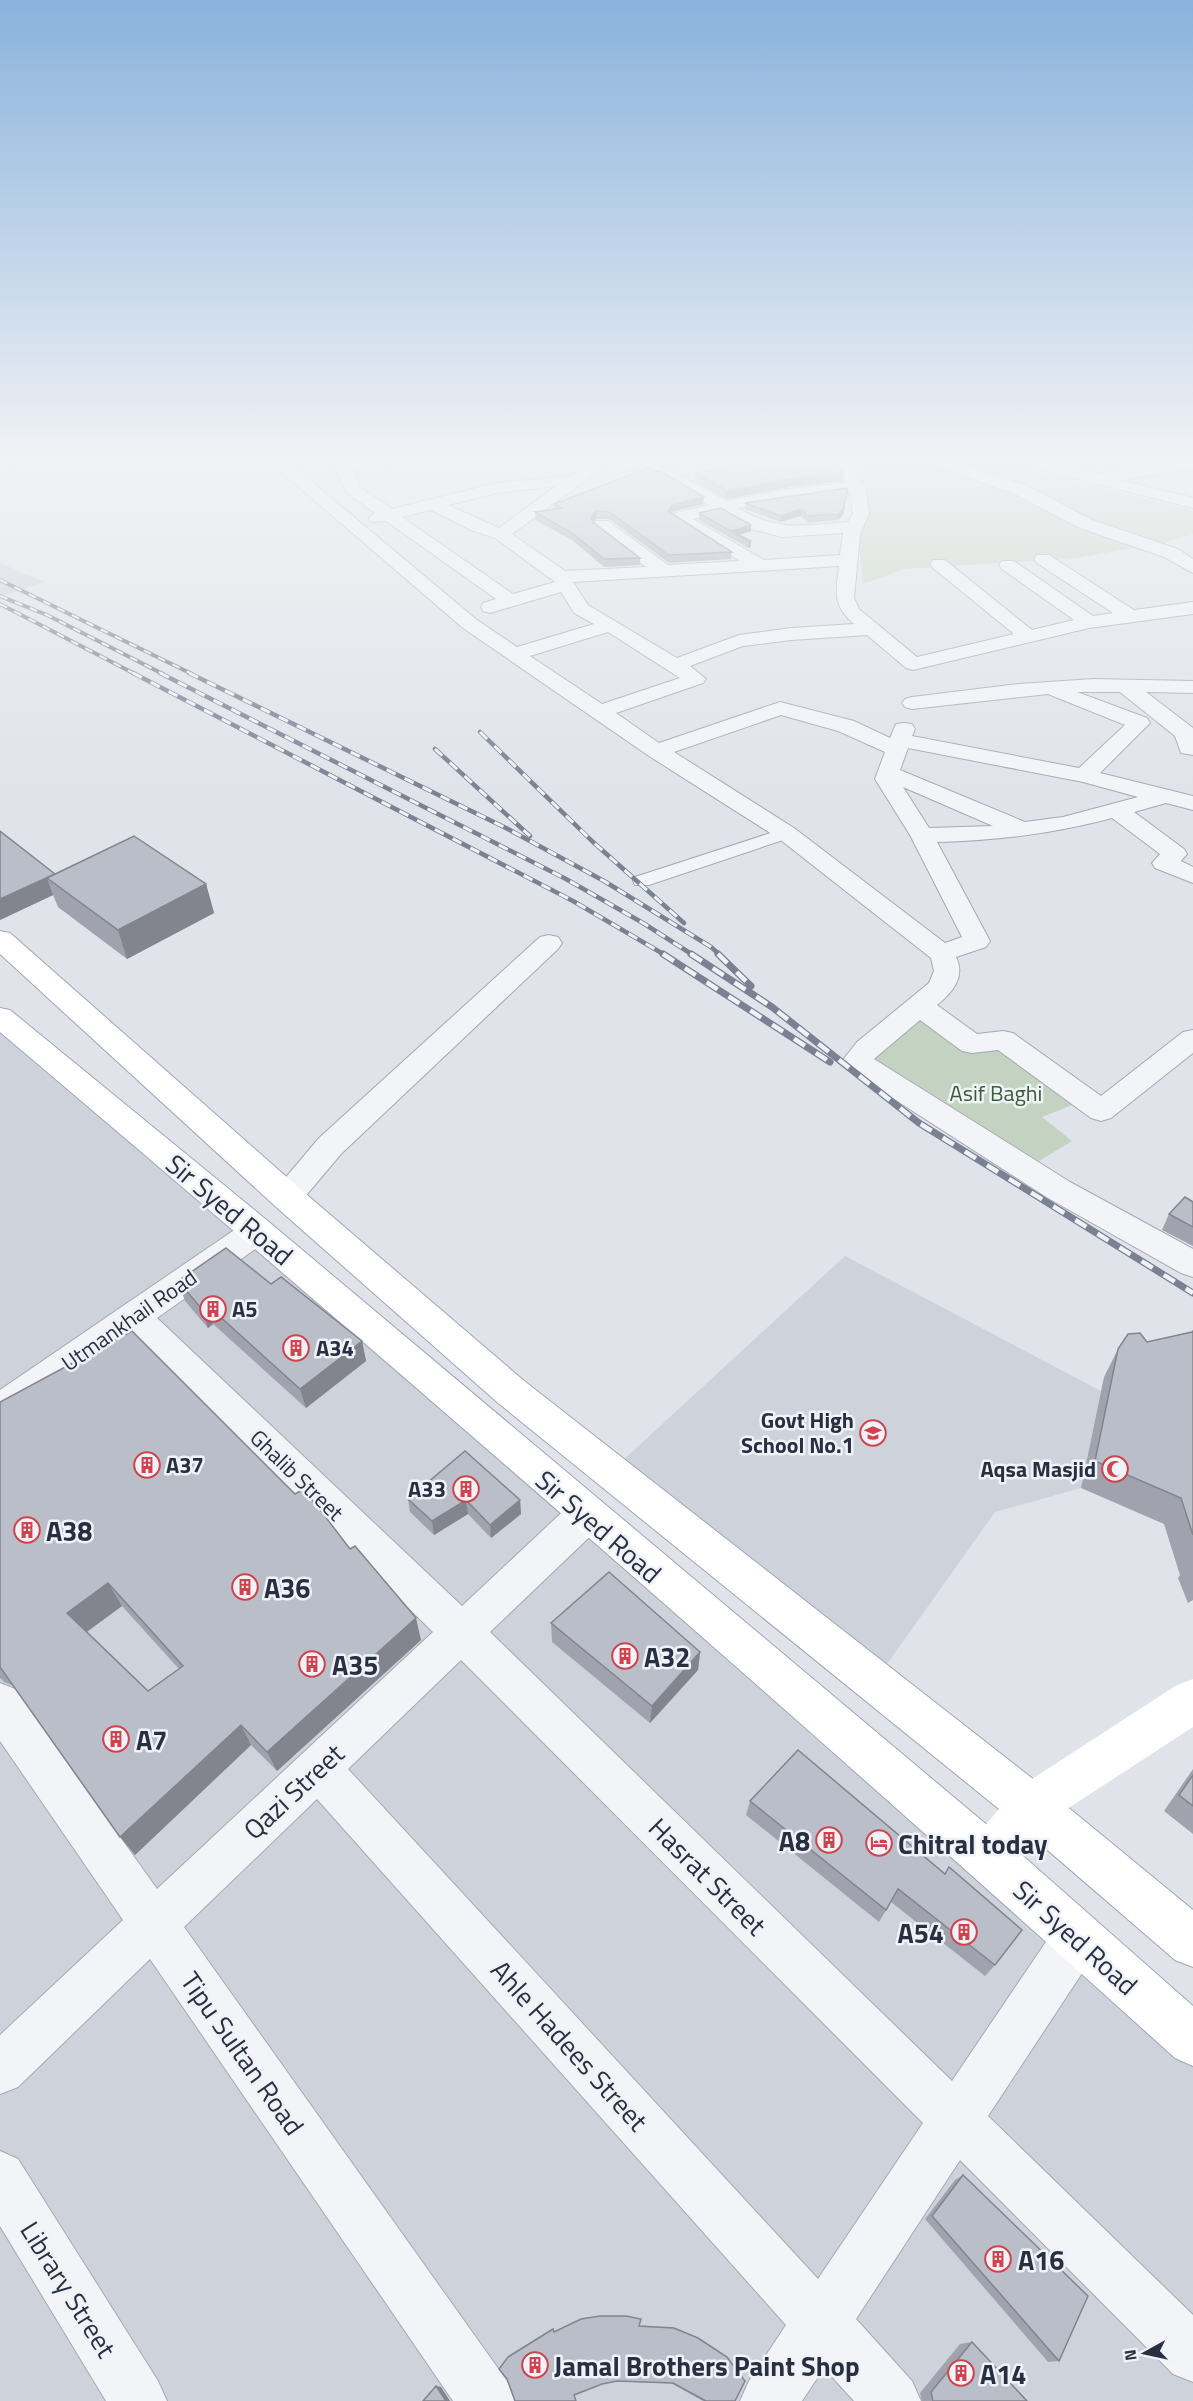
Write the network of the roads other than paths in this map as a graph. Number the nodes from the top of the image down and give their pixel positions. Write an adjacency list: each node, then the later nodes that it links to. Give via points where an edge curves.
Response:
1 (405, 568): 14 (street)
2 (463, 568): 12 (street)
3 (547, 568): 11 (street)
4 (660, 568): 10 (street)
5 (721, 568): 10 (street)
6 (848, 568): 18 (street, via 845,598 851,612)
7 (944, 568): 19 (street)
8 (1012, 568): 16 (street)
9 (1057, 568): 15 (street)
10 (664, 571): 11 (street)
11 (564, 581): 12 (street); 17 (street, via 581,609)
12 (510, 601): 14 (street)
13 (1193, 608): 15 (street)
14 (460, 615): 20 (street)
15 (1132, 617): 16 (street)
16 (1089, 622): 19 (street)
17 (610, 625): 20 (street); 22 (street)
18 (872, 629): 21 (street); 22 (street, via 739,641)
19 (1029, 636): 21 (street)
20 (514, 654): 27 (street)
21 (913, 664): 26 (street)
22 (676, 665): 27 (street, via 696,679)
23 (1124, 686): 24 (street); 25 (street); 29 (street, via 1185,733 1189,748)
24 (1193, 687)
25 (1046, 688): 26 (street); 32 (street, via 1139,723)
26 (912, 703): 28 (street)
27 (600, 712): 30 (street)
28 (898, 745): 30 (street, via 780,708); 31 (street); 32 (street)
29 (1193, 748)
30 (657, 751): 37 (street)
31 (888, 773): 36 (street); 38 (street, via 886,779)
32 (1084, 776): 33 (street)
33 (1166, 796): 34 (street); 35 (street)
34 (1193, 803)
35 (1116, 810): 36 (street); 39 (street, via 1175,854 1164,863)
36 (1021, 830): 38 (street)
37 (786, 833): 40 (street); 43 (street)
38 (922, 836): 43 (street, via 976,941)
39 (1193, 876)
40 (642, 881)
41 (0, 939): 47 (main road, Sir Syed Road)
42 (549, 943): 47 (street, via 330,1146)
43 (941, 953): 44 (street, via 948,964 947,977)
44 (919, 1006): 46 (street, via 972,1044 1003,1040 1101,1111); 49 (street, via 856,1061 1059,1190)
45 (0, 1017): 48 (main road, Sir Syed Road)
46 (1193, 1040)
47 (287, 1197): 48 (main road); 57 (main road, Sir Syed Road, via 510,1391)
48 (258, 1230): 50 (street, Utmankhail Road); 52 (main road, Sir Syed Road)
49 (1193, 1264)
50 (133, 1317): 51 (street, Utmankhail Road); 53 (street, Ghalib Street)
51 (0, 1409)
52 (586, 1515): 53 (street, Qazi Street); 58 (main road, Sir Syed Road)
53 (461, 1632): 56 (street, Qazi Street); 64 (street, Hasrat Street)
54 (1193, 1701): 57 (main road)
55 (0, 1704): 59 (street, Tipu Sultan Road)
56 (318, 1768): 59 (street, Qazi Street); 66 (street, Ahle Hadees Street)
57 (1031, 1806): 58 (main road); 61 (main road, Sir Syed Road)
58 (989, 1858): 60 (main road, Sir Syed Road)
59 (153, 1923): 63 (street, Qazi Street); 69 (street, Tipu Sultan Road)
60 (1077, 1938): 62 (main road, Sir Syed Road); 64 (street)
61 (1193, 1942)
62 (1193, 2040)
63 (0, 2069)
64 (955, 2121): 66 (street); 67 (street, Hasrat Street)
65 (0, 2178): 68 (street, Library Street)
66 (822, 2321): 70 (street); 71 (street, Ahle Hadees Street)
67 (1193, 2354)
68 (138, 2401)
69 (487, 2401)
70 (769, 2401)
71 (892, 2401)

